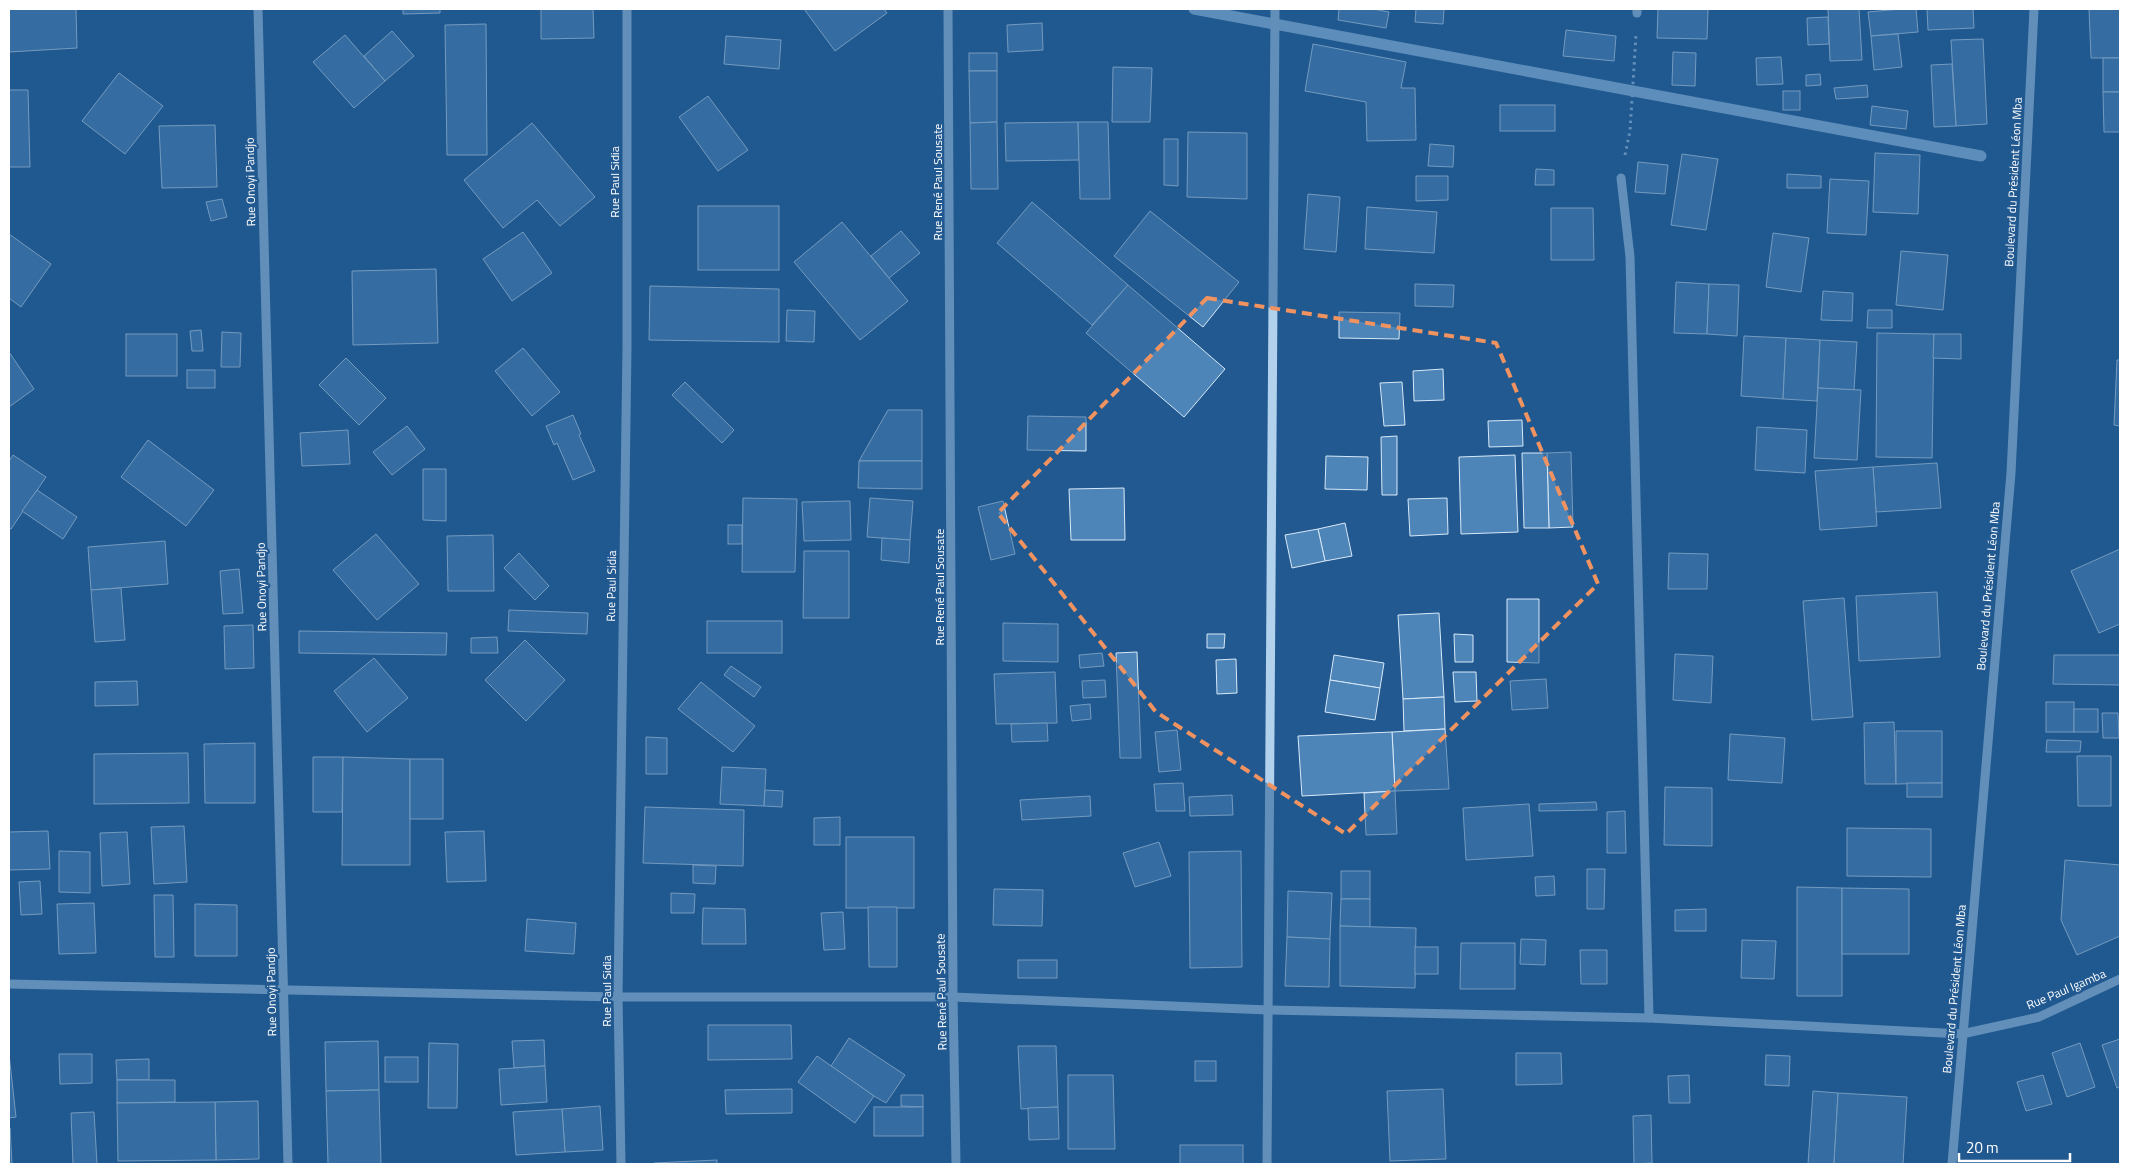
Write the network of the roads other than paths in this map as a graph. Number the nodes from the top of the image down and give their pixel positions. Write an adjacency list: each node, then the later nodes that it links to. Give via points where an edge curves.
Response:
1 (258, 9): 9 (street, Rue Onoyi Pandjo)
2 (627, 9): 10 (street, Rue Paul Sidia, via 627,337)
3 (948, 9): 11 (street, Rue René Paul Sousate)
4 (1275, 9): 12 (street)
5 (2034, 9): 14 (street, Boulevard du Président Léon Mba, via 2011,473)
6 (1621, 178): 13 (street, via 1630,257)
7 (2120, 979): 14 (street, Rue Paul Igamba, via 2039,1017)
8 (9, 984): 9 (street, Rue Paul Igamba)
9 (284, 991): 10 (street, Rue Paul Igamba); 15 (street, Rue Onoyi Pandjo)
10 (618, 997): 11 (street, Rue Paul Igamba); 16 (street, Rue Paul Sidia)
11 (953, 997): 12 (street, Rue Paul Igamba); 17 (street, Rue René Paul Sousate)
12 (1268, 1010): 13 (street, Rue Paul Igamba); 18 (street)
13 (1649, 1018): 14 (street, Rue Paul Igamba)
14 (1962, 1034): 19 (street, Boulevard du Président Léon Mba)
15 (288, 1164)
16 (621, 1164)
17 (956, 1164)
18 (1267, 1164)
19 (1952, 1164)

